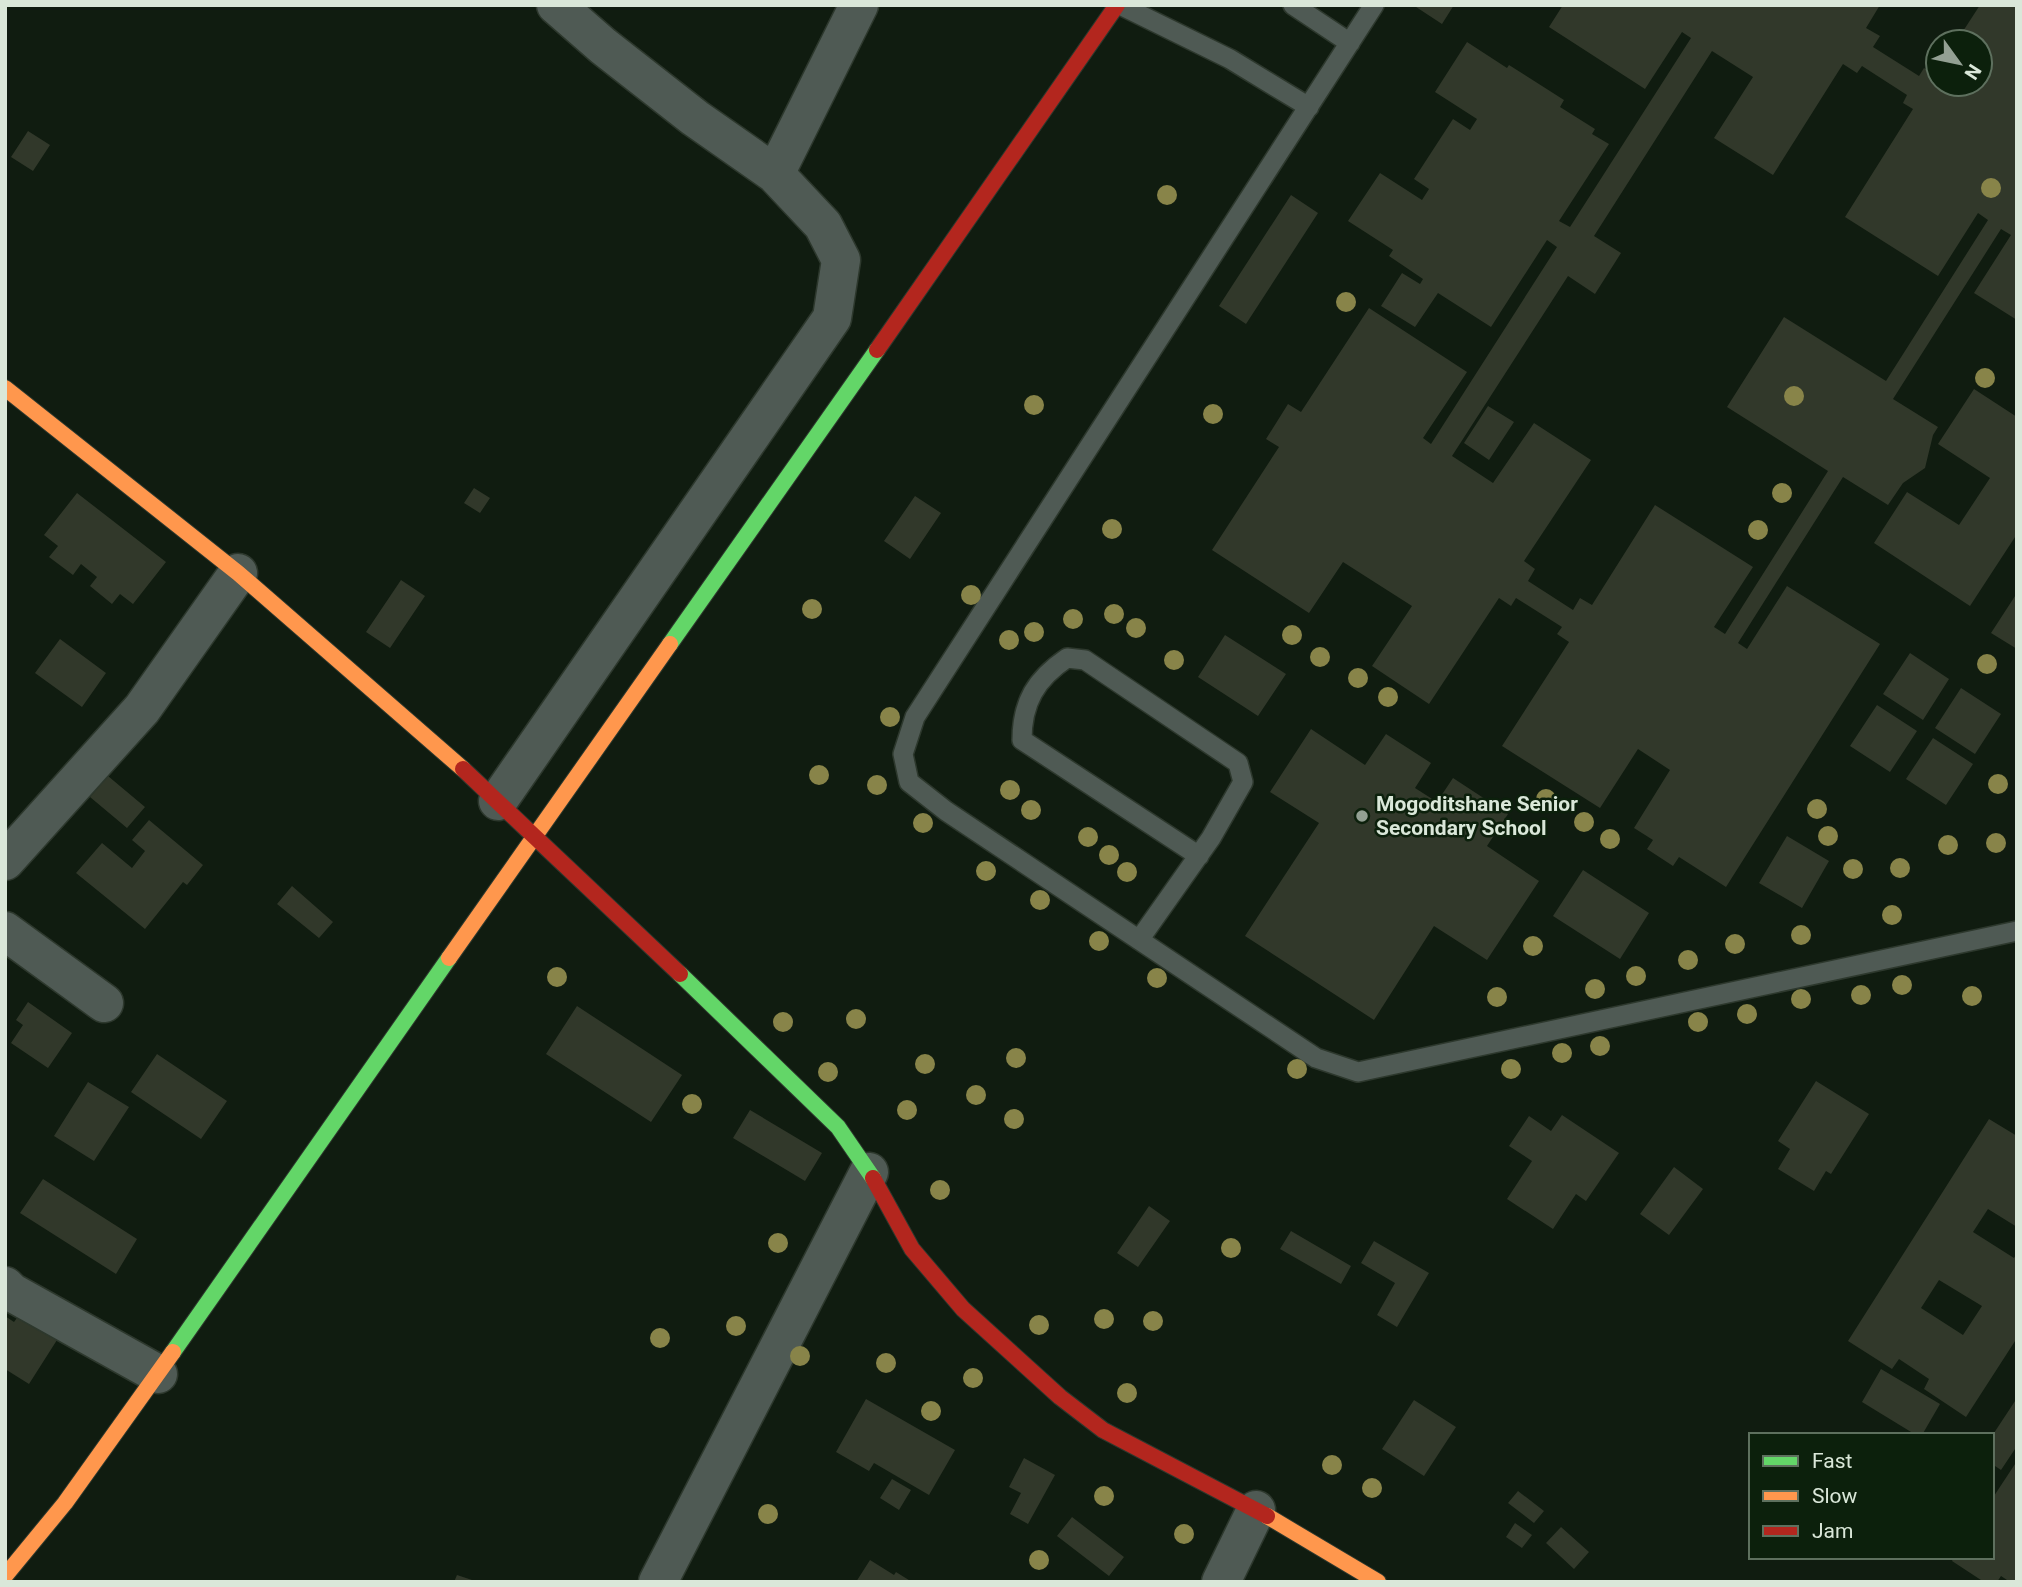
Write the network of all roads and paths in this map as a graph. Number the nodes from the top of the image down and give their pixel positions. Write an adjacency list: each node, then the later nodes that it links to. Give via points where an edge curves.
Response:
1 (556, 5): 8 (street, via 695,118)
2 (859, 5): 8 (street)
3 (1118, 5): 7 (lane, via 1230,58); 12 (street)
4 (1293, 5): 6 (lane)
5 (1374, 5): 6 (lane)
6 (1350, 43): 7 (lane)
7 (1309, 107): 17 (lane, via 915,717 903,754 908,782)
8 (775, 174): 11 (street, via 823,225 841,260 832,318)
9 (5, 388): 10 (street)
10 (239, 573): 11 (street); 14 (street, via 142,709)
11 (498, 801): 12 (street)
12 (535, 835): 19 (street, via 838,1127); 21 (street)
13 (1199, 856): 13 (lane, via 1243,782 1238,763 1085,660 1067,658 1048,671 1030,697 1022,719 1022,740); 17 (lane)
14 (5, 861)
15 (5, 931): 18 (street)
16 (2017, 931): 17 (lane, via 1358,1072 1316,1058)
17 (1139, 940)
18 (104, 1003)
19 (869, 1172): 22 (street, via 912,1249 963,1309 1060,1397 1103,1430); 24 (street)
20 (5, 1286): 21 (street)
21 (158, 1374): 23 (street, via 65,1503)
22 (1256, 1510): 25 (street); 26 (street)
23 (5, 1576)
24 (658, 1582)
25 (1221, 1582)
26 (1378, 1582)

